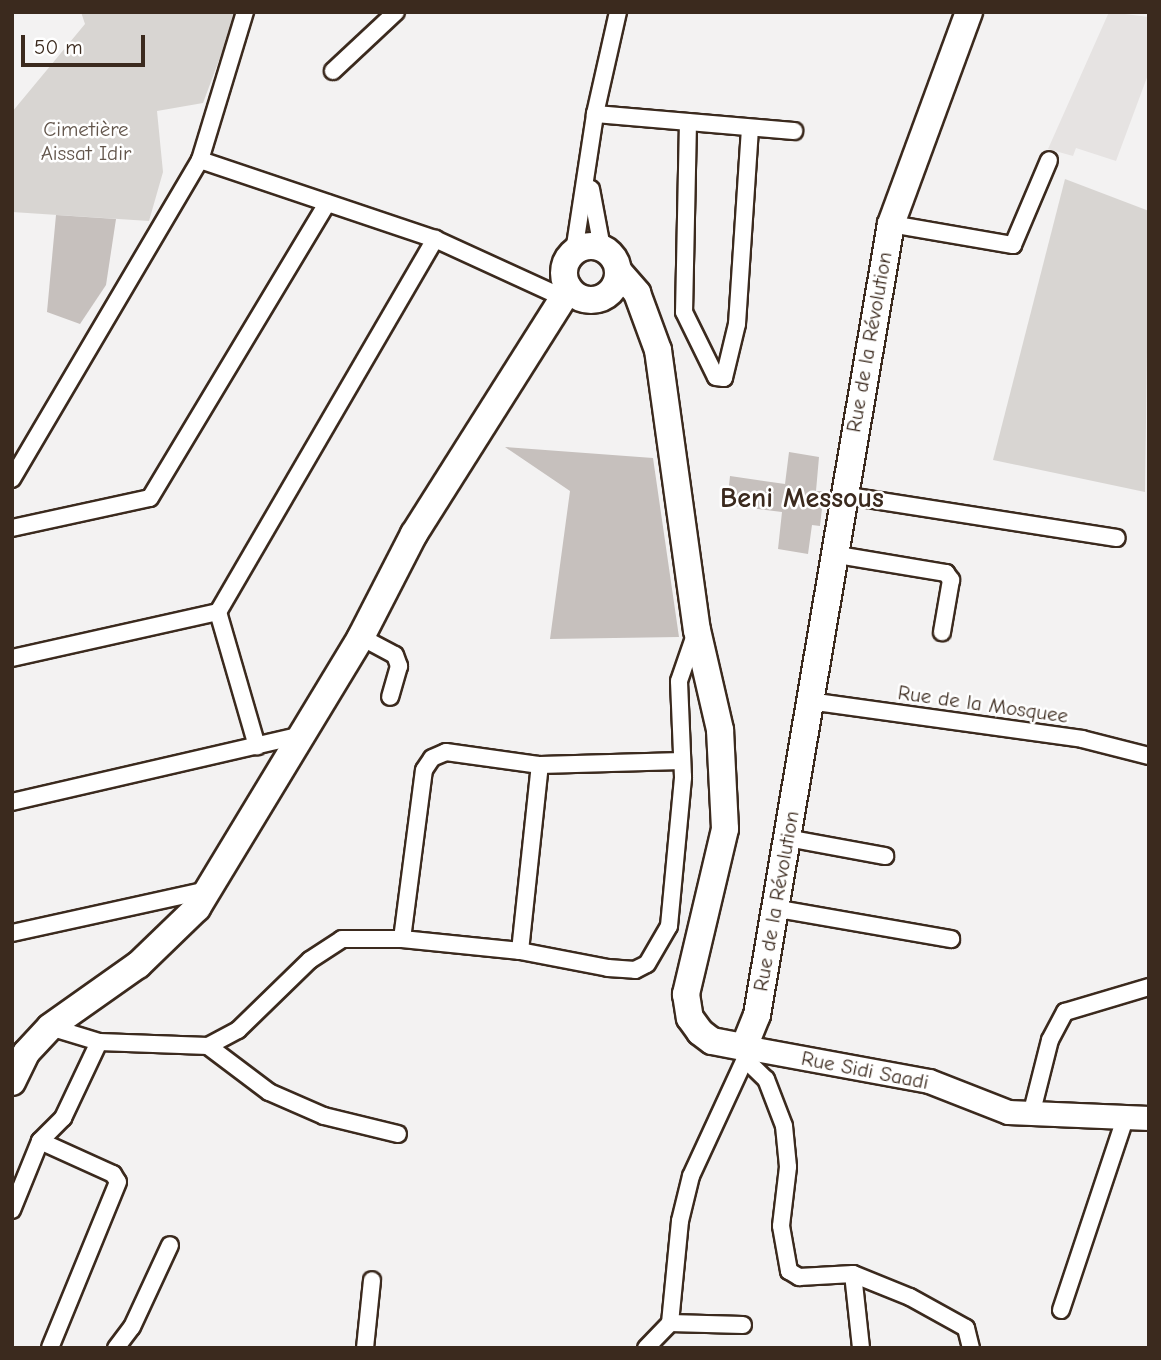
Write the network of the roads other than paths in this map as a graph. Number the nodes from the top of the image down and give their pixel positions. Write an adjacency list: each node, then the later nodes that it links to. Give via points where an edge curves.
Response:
1 (396, 12): 5 (street)
2 (618, 12): 6 (street)
3 (969, 12): 14 (main road, Rue de la Révolution)
4 (246, 14): 10 (street)
5 (333, 71)
6 (595, 114): 7 (street); 12 (street)
7 (688, 122): 8 (street); 8 (street, via 684,312 716,377 724,378 737,324)
8 (750, 128): 9 (street)
9 (794, 131)
10 (200, 160): 13 (street); 22 (street)
11 (1049, 160): 14 (street, via 1013,245)
12 (589, 180): 16 (street); 17 (street)
13 (327, 203): 15 (street); 24 (street, via 150,498)
14 (891, 224): 23 (main road, Rue de la Révolution)
15 (436, 239): 19 (street); 27 (street)
16 (602, 248): 17 (main road); 18 (main road)
17 (574, 252): 19 (main road, via 565,267)
18 (619, 272): 20 (main road, via 617,284); 21 (main road, via 637,292)
19 (566, 294): 20 (main road); 30 (main road, via 414,534)
20 (599, 300): 21 (main road)
21 (653, 331): 28 (main road)
22 (12, 479)
23 (842, 495): 25 (street); 26 (main road, Rue de la Révolution)
24 (12, 528)
25 (1117, 538)
26 (832, 554): 29 (street, via 946,573 951,580); 33 (main road, Rue de la Révolution)
27 (218, 612): 31 (street); 35 (street)
28 (697, 630): 37 (street, via 679,681); 52 (main road, via 720,730 724,829 686,994 690,1017 700,1032)
29 (943, 632)
30 (361, 637): 32 (street, via 395,655 399,666); 34 (main road)
31 (13, 661)
32 (390, 697)
33 (809, 701): 36 (street, Rue de la Mosquee, via 1082,739); 40 (main road, Rue de la Révolution)
34 (298, 736): 35 (street); 42 (main road)
35 (257, 746): 39 (street)
36 (1149, 756)
37 (682, 761): 38 (street); 47 (street, via 669,926 657,954 635,970)
38 (540, 765): 45 (street, via 446,752 427,763); 47 (street)
39 (12, 802)
40 (787, 838): 41 (street); 43 (main road, Rue de la Révolution)
41 (885, 856)
42 (207, 890): 44 (street); 49 (main road, via 197,908 138,965)
43 (773, 908): 46 (street); 52 (main road, Rue de la Révolution, via 757,1015)
44 (12, 933)
45 (402, 939): 47 (street); 51 (street, via 342,939 325,948 238,1030)
46 (951, 939)
47 (520, 951)
48 (1149, 987): 54 (street, via 1065,1012 1050,1040)
49 (50, 1027): 50 (street); 53 (main road, via 26,1053)
50 (99, 1042): 51 (street); 58 (street, via 63,1118)
51 (208, 1046): 57 (street, via 269,1092 324,1116)
52 (745, 1053): 54 (main road, Rue Sidi Saadi, via 929,1080 1008,1112); 61 (street, via 766,1079 784,1126 788,1167 782,1226 789,1271 799,1277); 64 (street, via 691,1176 680,1221)
53 (12, 1082)
54 (1031, 1115): 56 (main road, Rue Sidi Saadi)
55 (1149, 1118): 56 (main road, Rue Sidi Saadi)
56 (1125, 1119): 63 (street)
57 (398, 1134)
58 (40, 1141): 59 (street); 66 (street, via 113,1174 118,1182)
59 (12, 1210)
60 (170, 1245): 67 (street, via 132,1327)
61 (853, 1274): 70 (street); 71 (street, via 948,1314 966,1328)
62 (372, 1280): 68 (street)
63 (1061, 1310)
64 (670, 1323): 65 (street); 69 (street)
65 (743, 1325)
66 (50, 1348)
67 (116, 1348)
68 (365, 1348)
69 (646, 1348)
70 (861, 1348)
71 (971, 1348)

